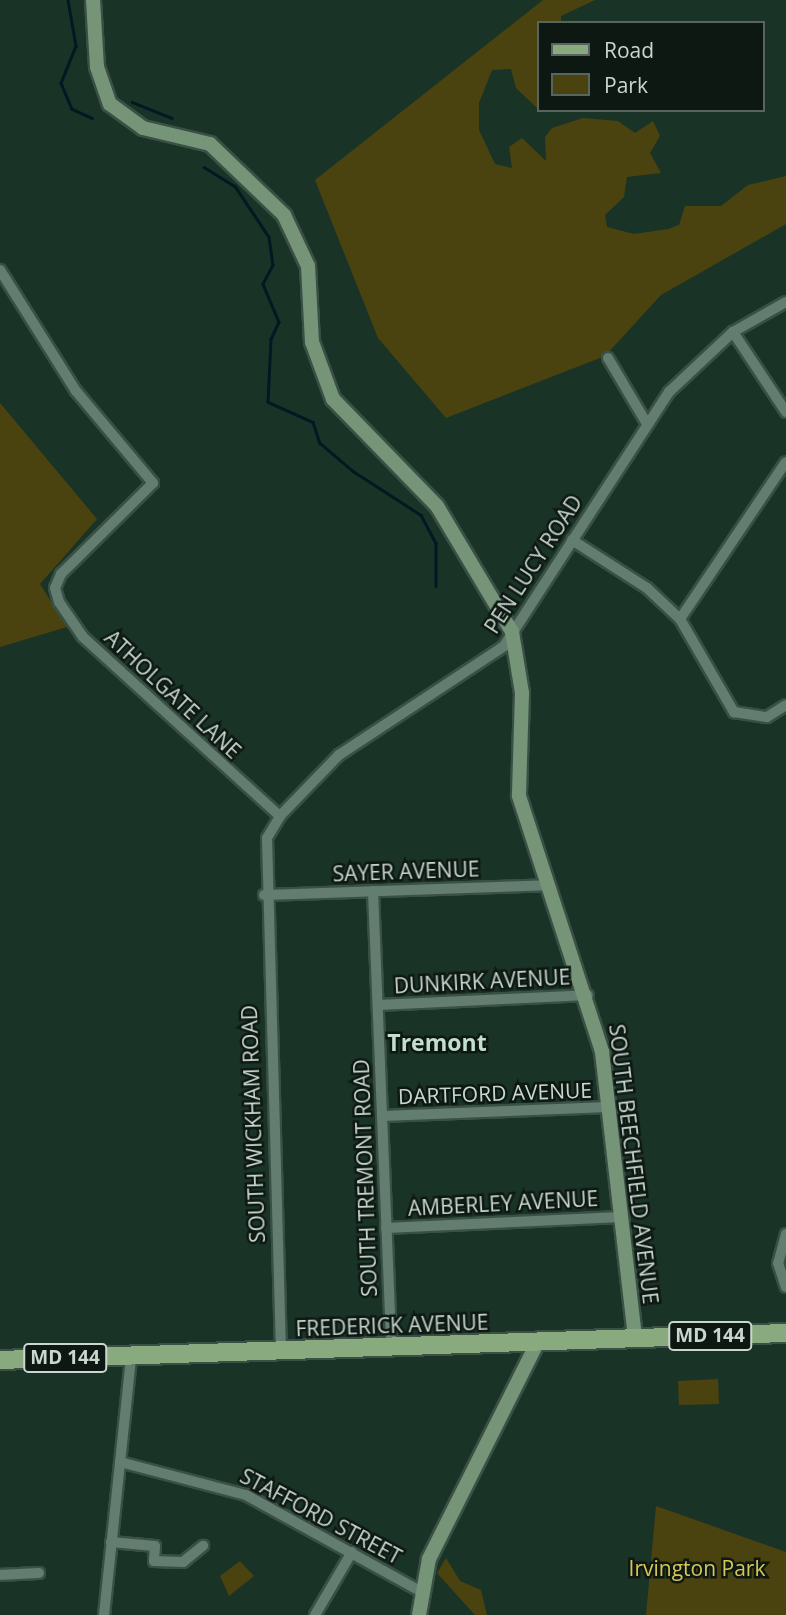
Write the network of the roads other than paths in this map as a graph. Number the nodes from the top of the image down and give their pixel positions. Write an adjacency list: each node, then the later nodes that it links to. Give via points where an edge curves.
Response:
1 (93, 0): 11 (street, via 97,67 110,104 143,128 211,144 284,215 308,266 312,342 333,399 352,425 424,489)
2 (0, 270): 13 (street, ATHOLGATE LANE, via 76,391 153,483 61,574 55,588 83,638)
3 (786, 302): 4 (street, PEN LUCY ROAD)
4 (733, 332): 6 (street); 7 (street, PEN LUCY ROAD, via 687,371)
5 (608, 358): 7 (street)
6 (786, 412)
7 (648, 424): 9 (street, PEN LUCY ROAD)
8 (786, 461): 10 (street)
9 (572, 540): 10 (street, via 647,588); 11 (street, PEN LUCY ROAD)
10 (680, 619): 12 (street, via 734,712 767,717)
11 (512, 632): 13 (street, PEN LUCY ROAD, via 499,651 351,745); 14 (street, SOUTH BEECHFIELD AVENUE, via 522,694 519,796)
12 (786, 705)
13 (280, 816): 16 (street, PEN LUCY ROAD, via 265,848)
14 (549, 885): 15 (street, SAYER AVENUE); 17 (street, SOUTH BEECHFIELD AVENUE)
15 (373, 891): 16 (street, SAYER AVENUE); 18 (street, SOUTH TREMONT ROAD)
16 (264, 895): 29 (street, SOUTH WICKHAM ROAD)
17 (588, 995): 18 (street, DUNKIRK AVENUE); 19 (street, SOUTH BEECHFIELD AVENUE)
18 (378, 1005): 20 (street, SOUTH TREMONT ROAD)
19 (609, 1107): 20 (street, DARTFORD AVENUE); 21 (street, SOUTH BEECHFIELD AVENUE)
20 (382, 1116): 22 (street, SOUTH TREMONT ROAD)
21 (621, 1217): 22 (street, AMBERLEY AVENUE); 26 (street, SOUTH BEECHFIELD AVENUE)
22 (386, 1228): 28 (street, SOUTH TREMONT ROAD)
23 (786, 1234): 24 (street, via 778,1263)
24 (786, 1287)
25 (786, 1333): 26 (main road, FREDERICK AVENUE / MD 144)
26 (635, 1339): 27 (main road, FREDERICK AVENUE / MD 144)
27 (537, 1343): 28 (main road, FREDERICK AVENUE / MD 144); 38 (street, via 429,1559)
28 (391, 1349): 29 (main road, FREDERICK AVENUE / MD 144)
29 (281, 1352): 30 (main road, FREDERICK AVENUE / MD 144)
30 (131, 1356): 31 (main road, FREDERICK AVENUE / MD 144); 32 (street)
31 (0, 1360)
32 (120, 1462): 33 (street); 35 (street, STAFFORD STREET, via 237,1491)
33 (111, 1542): 34 (street, via 155,1546 154,1561 183,1562); 39 (street)
34 (203, 1546)
35 (352, 1552): 38 (street, STAFFORD STREET); 40 (street)
36 (39, 1573): 37 (street)
37 (0, 1575)
38 (420, 1591): 41 (street)
39 (104, 1615)
40 (315, 1615)
41 (419, 1615)

